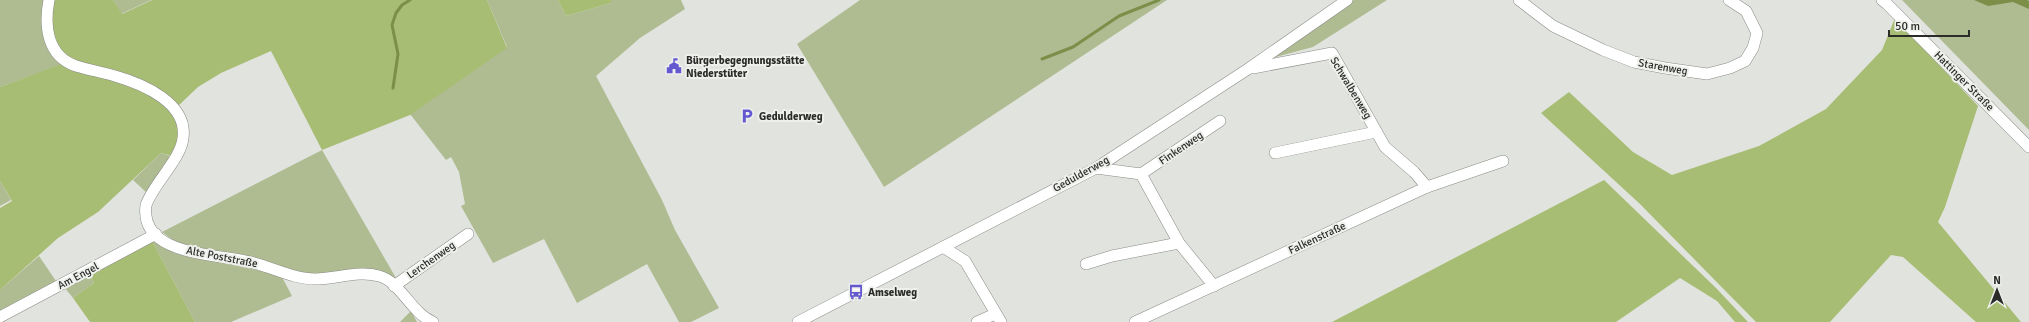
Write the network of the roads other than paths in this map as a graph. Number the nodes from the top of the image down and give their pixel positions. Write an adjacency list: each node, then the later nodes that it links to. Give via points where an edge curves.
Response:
1 (49, 0): 15 (street, Alte Poststraße, via 46,22 48,37 63,58 77,66 134,83 171,104 181,117 184,132 182,145 146,204 146,218)
2 (1347, 0): 6 (street, Gedulderweg)
3 (1519, 0): 4 (street, Starenweg, via 1553,26 1634,62 1707,74 1744,61 1754,48 1757,33 1746,11)
4 (1729, 0)
5 (1882, 0): 9 (street, Hattinger Straße)
6 (1248, 69): 8 (street, Schwalbenweg, via 1332,53); 12 (street, Gedulderweg)
7 (1220, 121): 13 (street, Finkenweg)
8 (1376, 132): 10 (street, Schwalbenweg); 14 (street, Schwalbenweg, via 1385,147)
9 (2029, 147)
10 (1275, 153)
11 (1503, 161): 14 (street, Falkenstraße)
12 (1096, 168): 13 (street); 18 (street, Gedulderweg)
13 (1140, 174): 17 (street)
14 (1427, 187): 21 (street, Falkenstraße)
15 (156, 234): 20 (street, Alte Poststraße, via 172,246 183,250 253,262 304,278 374,274 386,278); 22 (street, Am Engel)
16 (468, 234): 20 (street, Lerchenweg)
17 (1179, 243): 19 (street, via 1112,256); 21 (street)
18 (943, 247): 23 (street, via 965,260); 25 (street, Gedulderweg)
19 (1086, 264)
20 (394, 286): 24 (street, Alte Poststraße, via 422,316)
21 (1214, 286): 27 (street, Falkenstraße)
22 (0, 317)
23 (998, 318): 26 (street)
24 (433, 322)
25 (798, 322)
26 (977, 322)
27 (1135, 322)

